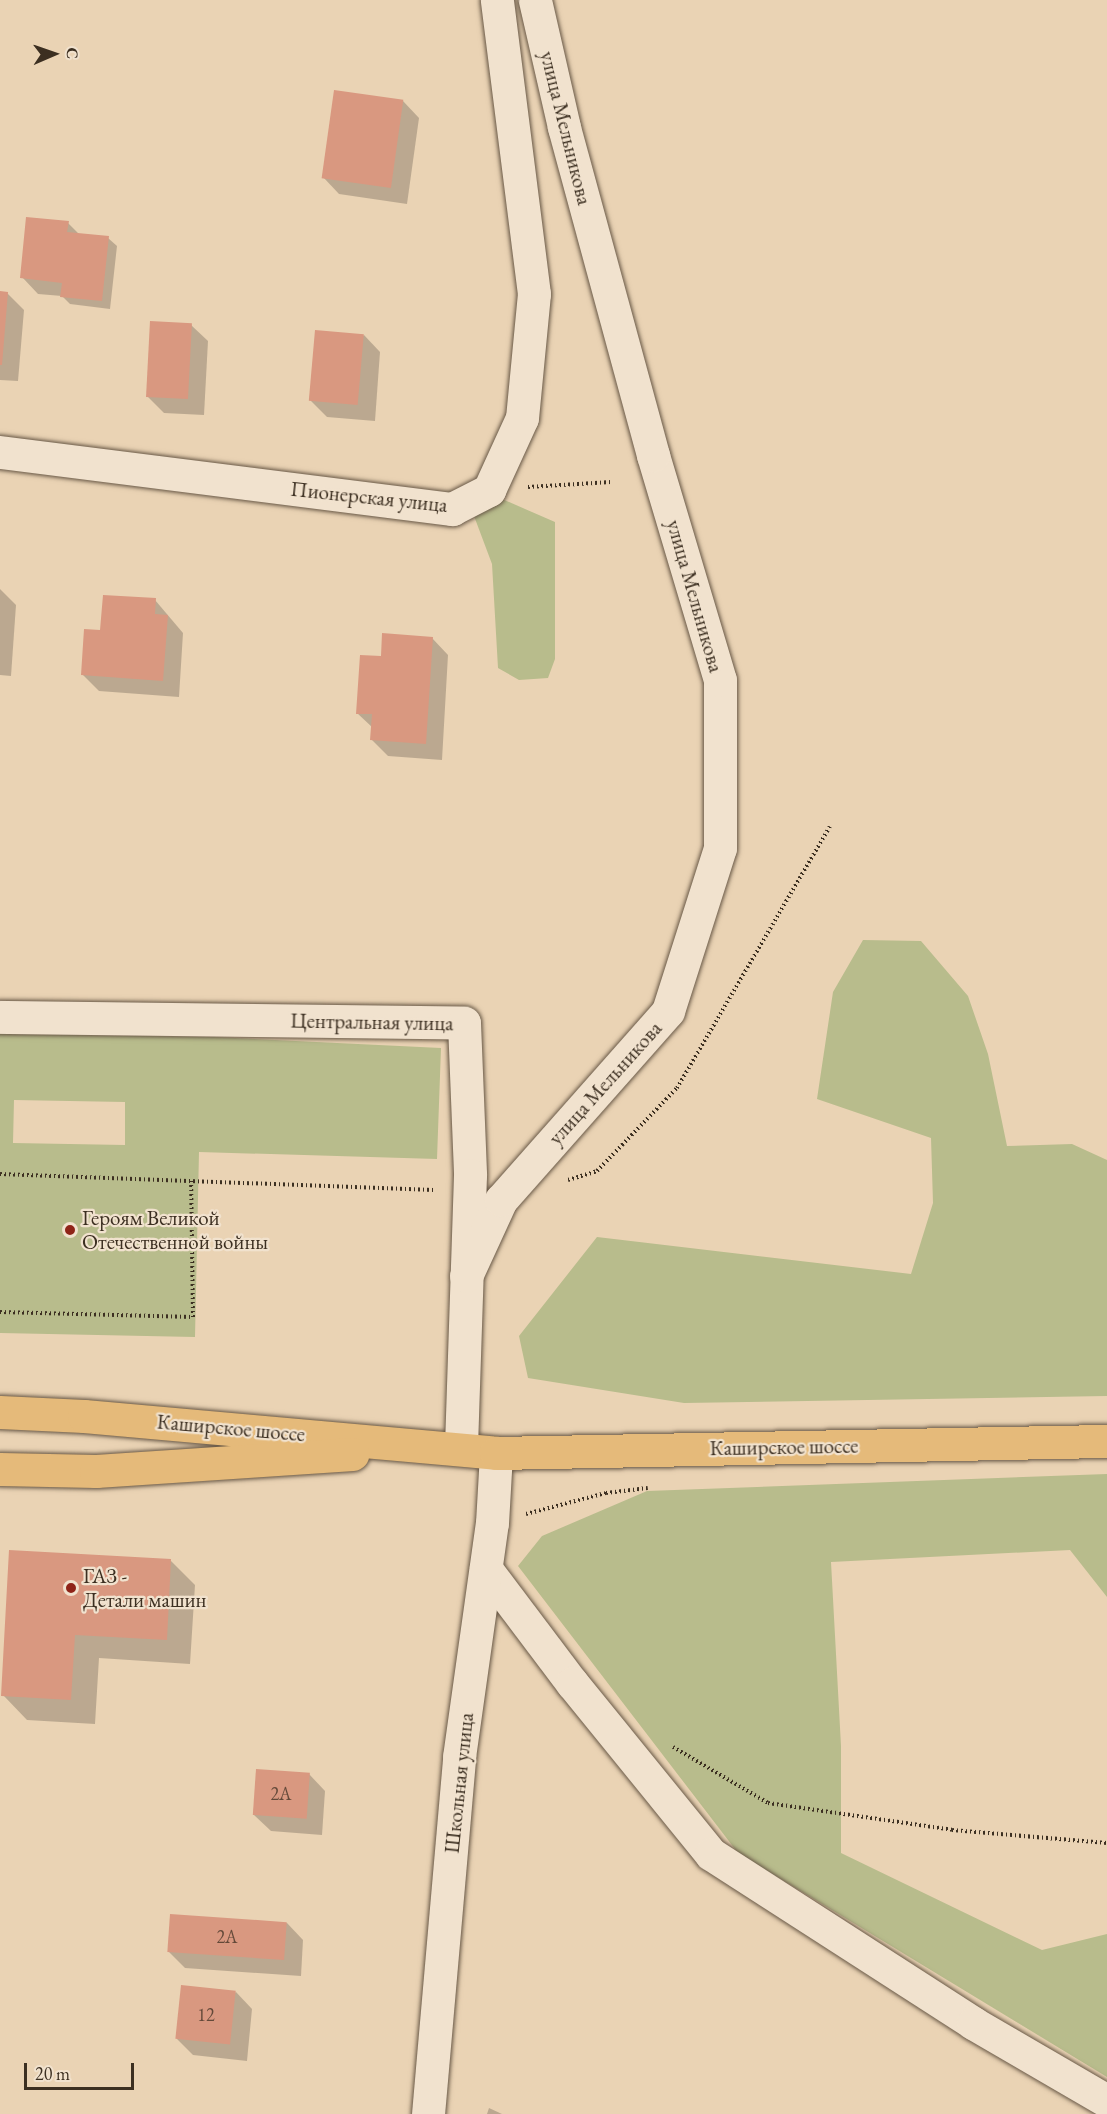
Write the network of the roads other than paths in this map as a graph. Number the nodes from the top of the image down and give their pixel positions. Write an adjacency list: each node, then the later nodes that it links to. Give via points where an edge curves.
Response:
1 (497, 0): 3 (street, Пионерская улица, via 534,294 522,418 489,490 452,509)
2 (536, 0): 5 (street, улица Мельникова, via 564,127 720,680 720,848 668,1011 501,1200)
3 (0, 452)
4 (0, 1017): 5 (street, Центральная улица, via 464,1023 470,1175)
5 (466, 1276): 8 (street, Центральная улица)
6 (0, 1412): 8 (main road, Каширское шоссе)
7 (1107, 1441): 9 (main road, Каширское шоссе)
8 (461, 1447): 9 (main road, Каширское шоссе); 10 (main road, Каширское шоссе, via 96,1472)
9 (496, 1453): 11 (street, Школьная улица)
10 (0, 1469)
11 (486, 1569): 12 (street, via 572,1683 711,1854 973,2023); 13 (street, Школьная улица, via 459,1757)
12 (1107, 2101)
13 (428, 2114)

